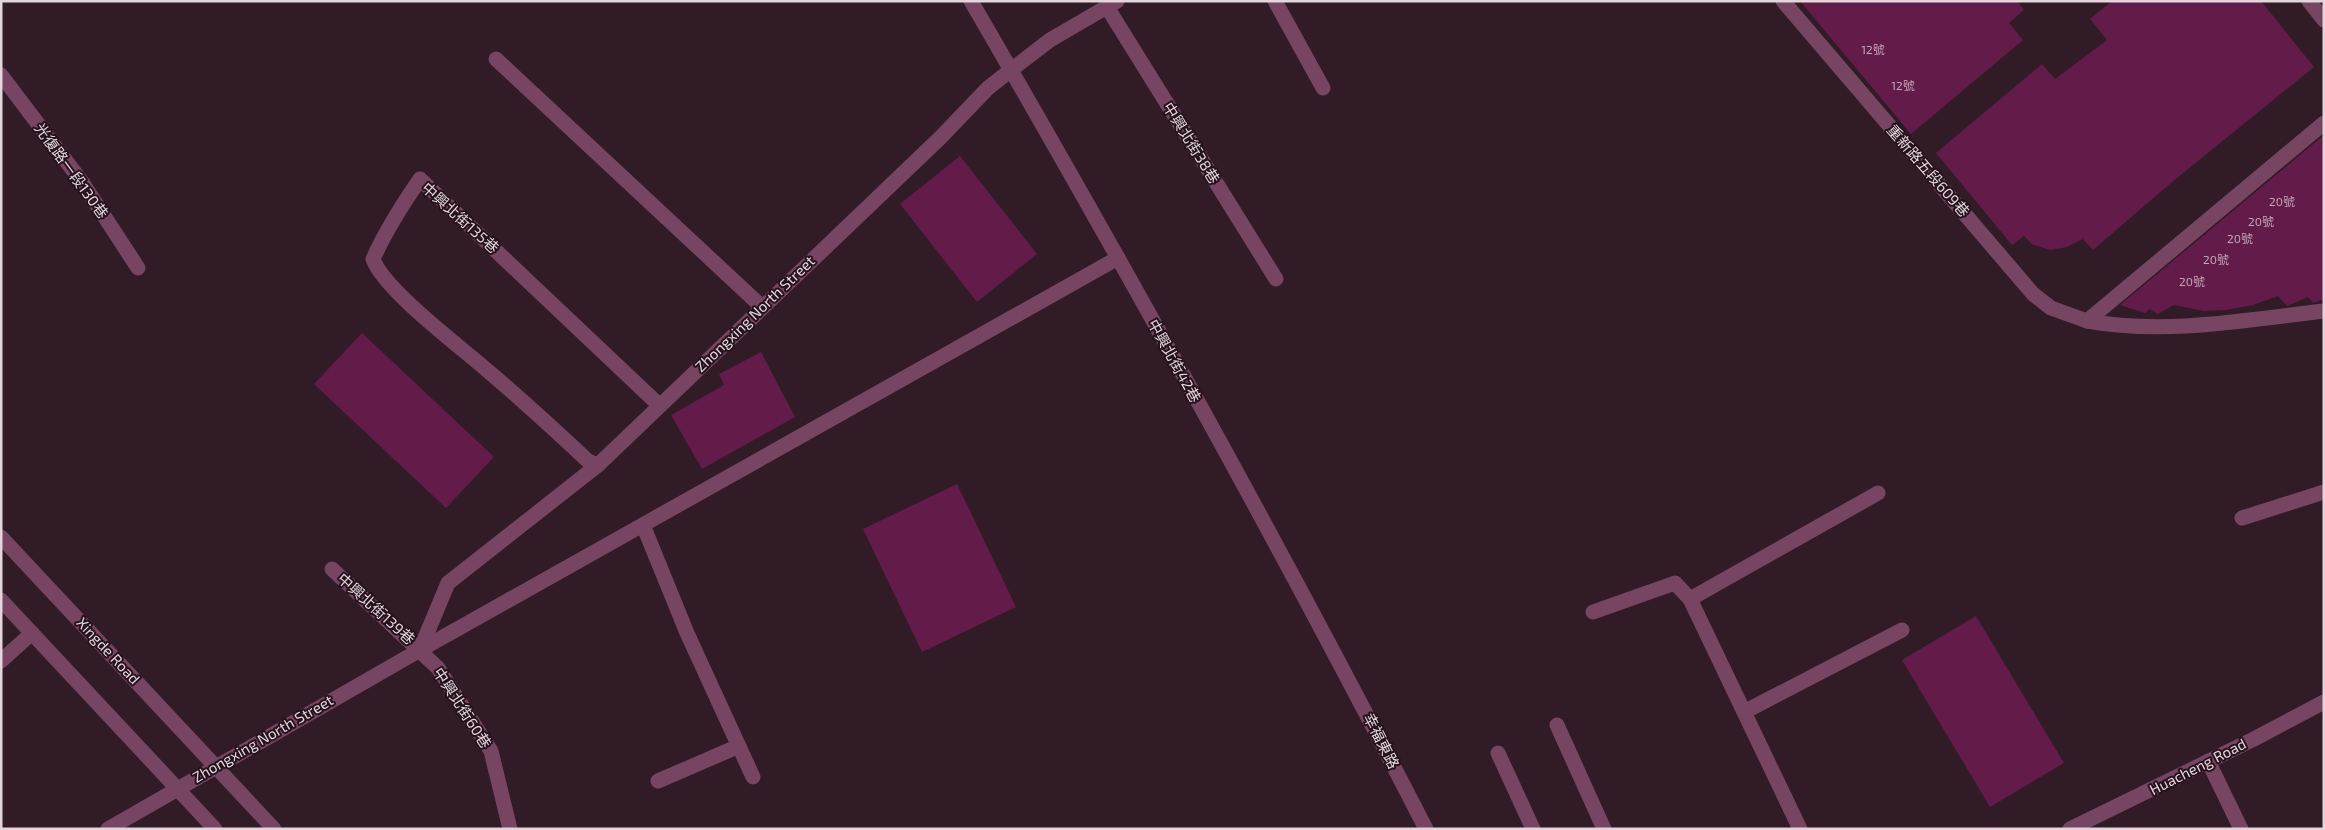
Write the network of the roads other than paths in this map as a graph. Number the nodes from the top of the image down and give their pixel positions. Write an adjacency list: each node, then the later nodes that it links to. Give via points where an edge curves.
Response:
1 (971, 1): 8 (street, 中興北街42巷)
2 (1274, 1): 10 (street)
3 (1783, 1): 17 (street, 重新路五段609巷, via 2033,294 2051,308)
4 (2309, 1): 6 (street)
5 (1112, 4): 8 (street, Zhongxing North Street, via 1050,40); 14 (street, 中興北街38巷)
6 (2324, 20)
7 (496, 59): 15 (street)
8 (1011, 70): 12 (street, 中興北街42巷); 15 (street, Zhongxing North Street, via 988,88)
9 (1, 75): 13 (street, 光復路一段130巷, via 82,182)
10 (1323, 88)
11 (2324, 123): 17 (street)
12 (1118, 258): 23 (street, Zhongxing North Street); 32 (street, 中興北街42巷)
13 (138, 268)
14 (1276, 279)
15 (762, 307): 18 (street, Zhongxing North Street)
16 (2324, 311): 17 (street, 重新路五段609巷, via 2152,327)
17 (2087, 321)
18 (659, 405): 19 (street, Zhongxing North Street); 19 (street, 中興北街135巷, via 420,179 394,216 373,259 376,267 407,302 588,461)
19 (598, 465): 31 (street, Zhongxing North Street, via 448,582)
20 (2324, 492): 22 (street)
21 (1878, 494): 26 (street)
22 (2242, 518)
23 (643, 524): 31 (street, Zhongxing North Street); 37 (street, via 686,634)
24 (1, 537): 40 (street, Xingde Road)
25 (332, 569): 31 (street, 中興北街139巷)
26 (1690, 599): 28 (street, via 1675,583); 35 (street)
27 (1, 600): 30 (street)
28 (1592, 612)
29 (1902, 630): 35 (street)
30 (32, 633): 33 (street); 43 (street)
31 (420, 650): 40 (street, Zhongxing North Street); 47 (street, 中興北街60巷, via 438,668 491,750)
32 (1336, 653): 48 (street, 幸福東路)
33 (1, 661)
34 (2324, 702): 39 (street, Huacheng Road)
35 (1744, 712): 51 (street)
36 (1557, 725): 50 (street)
37 (739, 746): 41 (street); 42 (street)
38 (1498, 753): 49 (street)
39 (2208, 761): 52 (street, Huacheng Road); 53 (street)
40 (216, 766): 43 (street, Zhongxing North Street); 46 (street, Xingde Road)
41 (753, 777)
42 (658, 781)
43 (178, 788): 44 (street, Zhongxing North Street); 45 (street)
44 (108, 829)
45 (216, 829)
46 (274, 829)
47 (510, 829)
48 (1426, 829)
49 (1533, 829)
50 (1604, 829)
51 (1800, 829)
52 (2070, 829)
53 (2241, 829)

